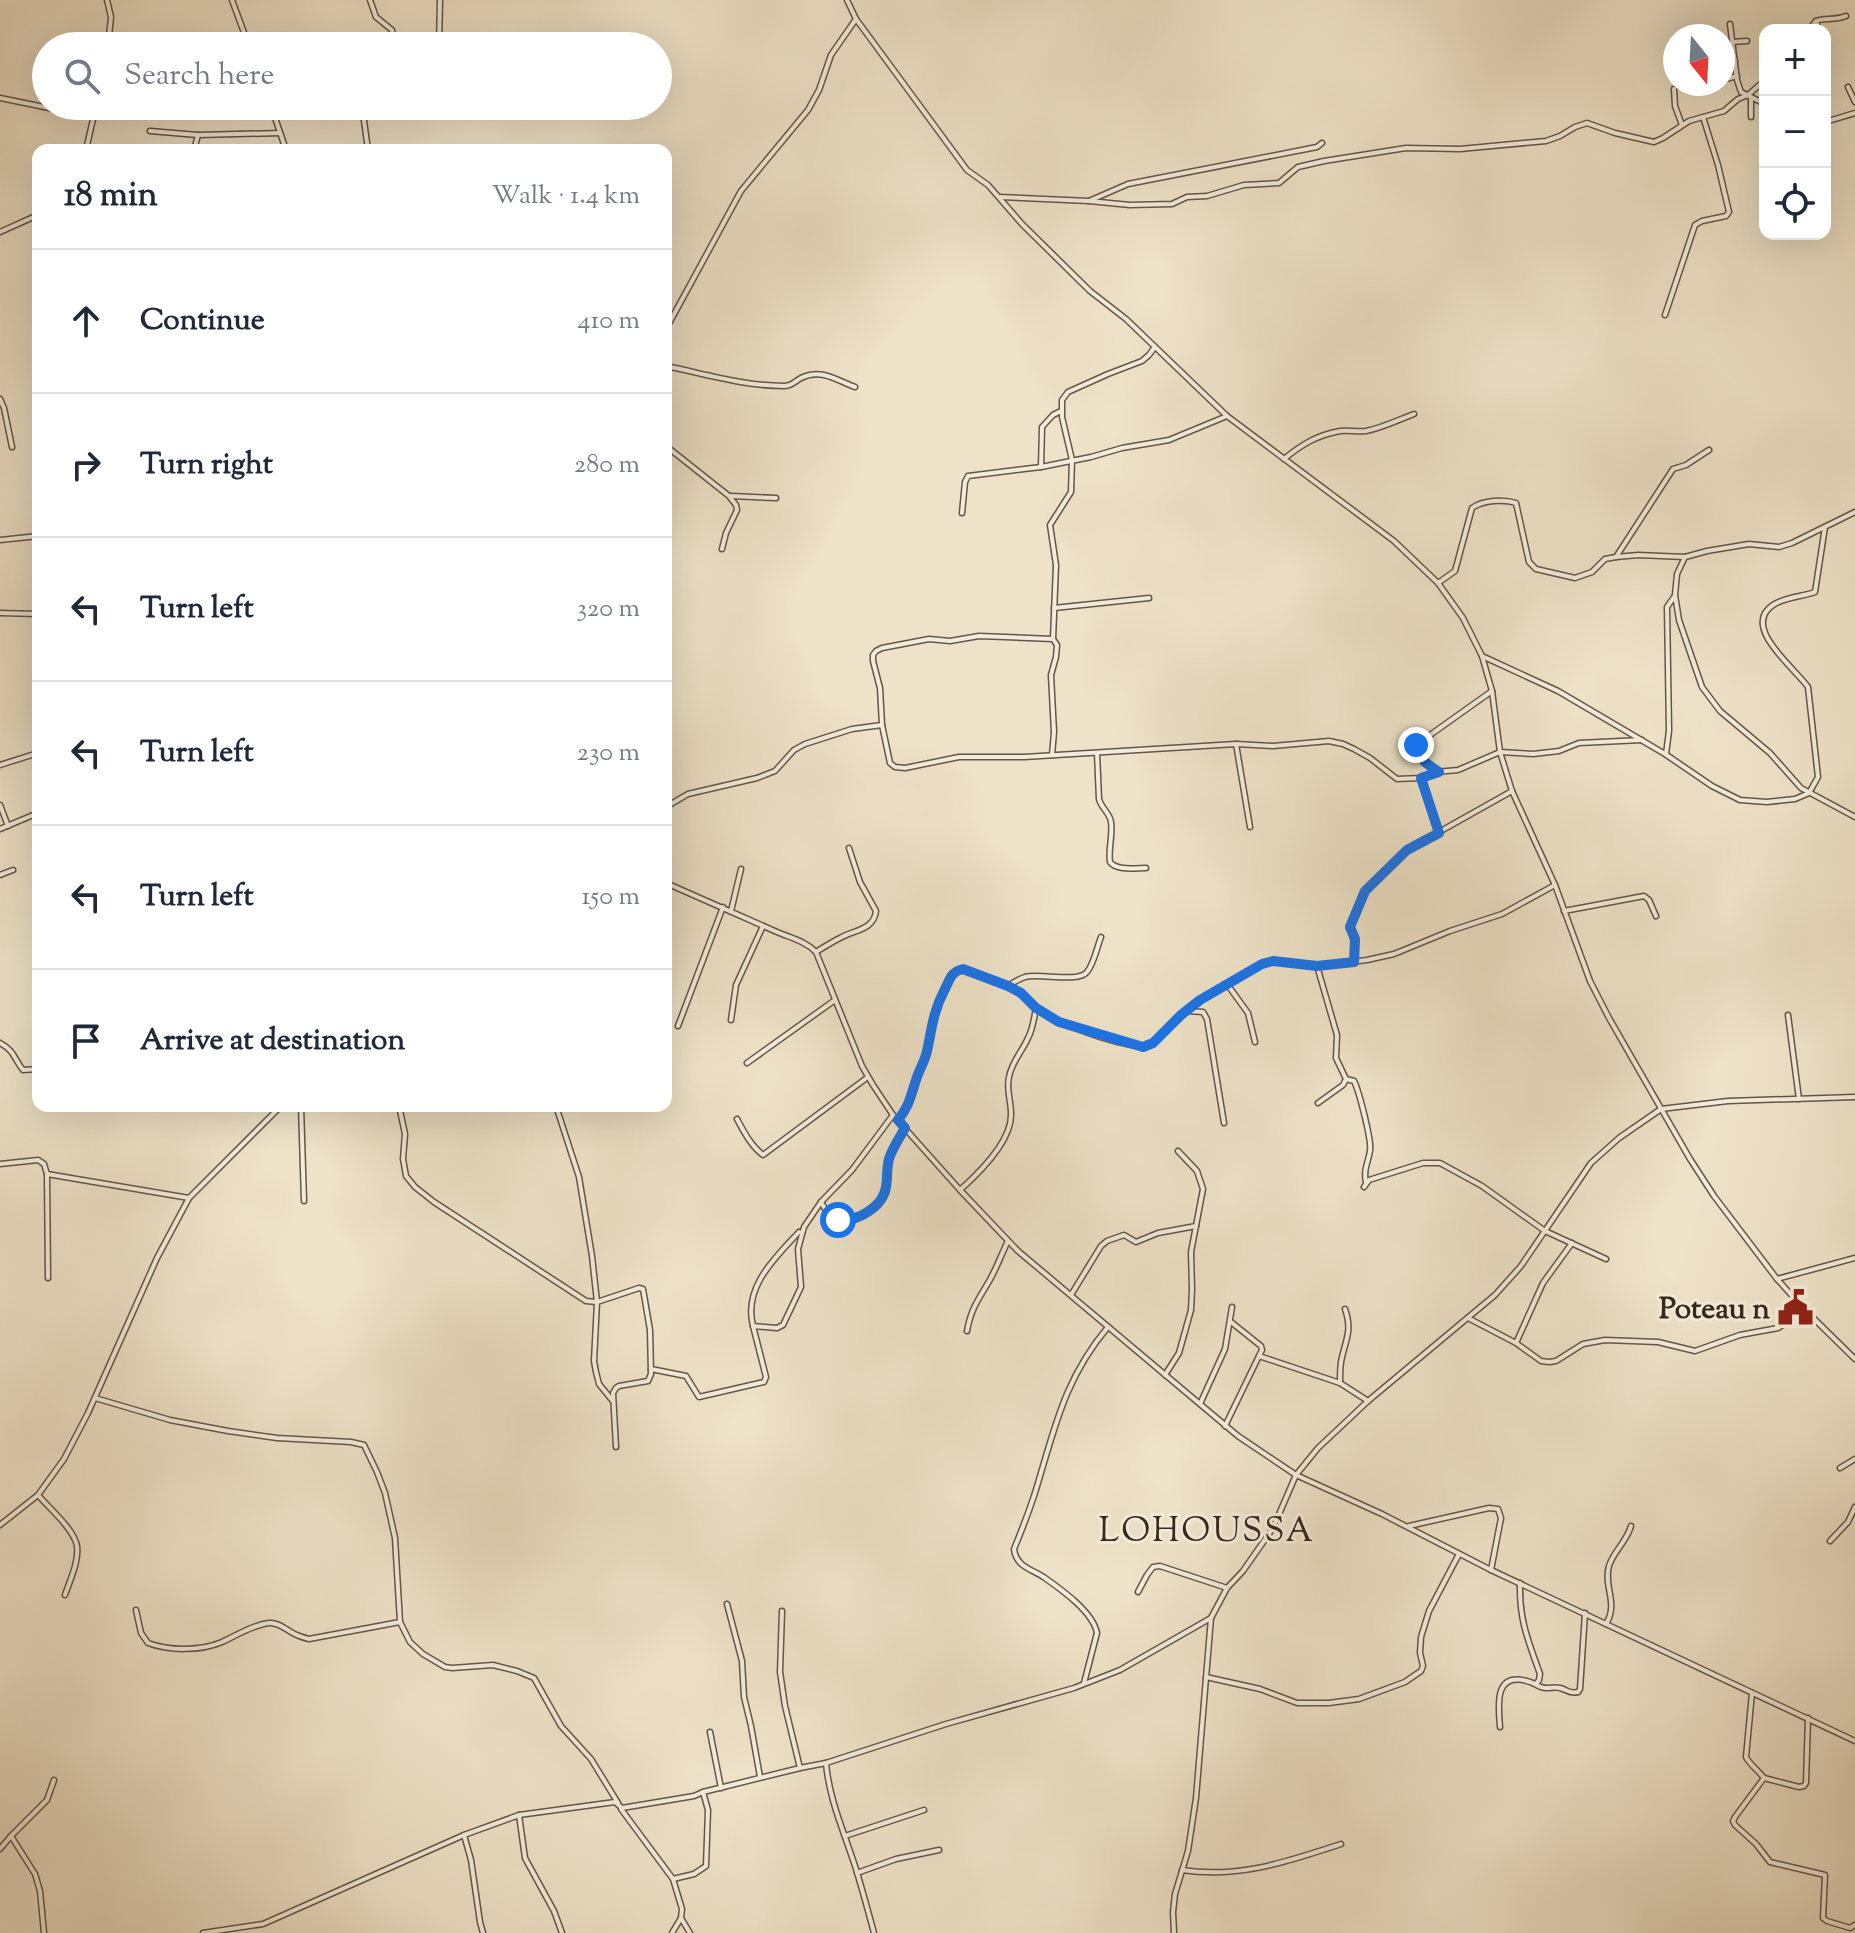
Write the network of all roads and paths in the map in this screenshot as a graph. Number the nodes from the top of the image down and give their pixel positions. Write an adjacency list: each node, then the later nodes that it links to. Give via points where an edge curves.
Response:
1 (107, 0): 11 (street)
2 (232, 0): 12 (street)
3 (370, 0): 13 (street, via 376,17)
4 (440, 0): 14 (street)
5 (847, 0): 7 (street)
6 (1846, 16): 8 (street)
7 (856, 19): 43 (street, via 967,170); 48 (street, via 831,55 808,110 741,191)
8 (1816, 21): 9 (street); 10 (street)
9 (1814, 24)
10 (1817, 24)
11 (109, 32)
12 (244, 32)
13 (392, 32)
14 (439, 32)
15 (1747, 41): 16 (street)
16 (1735, 42)
17 (1735, 60): 18 (street)
18 (1737, 76): 22 (street, via 1741,92)
19 (1759, 86): 22 (street)
20 (1848, 87): 25 (street)
21 (1674, 96): 34 (street)
22 (1749, 96): 24 (street); 28 (street); 29 (street)
23 (0, 98): 26 (street)
24 (1759, 101)
25 (1855, 102)
26 (32, 105)
27 (1855, 113): 33 (street)
28 (1703, 117): 34 (street); 47 (street, via 1729,212 1695,225)
29 (1751, 117)
30 (92, 120): 39 (street)
31 (276, 120): 36 (street)
32 (364, 120): 42 (street)
33 (1831, 120)
34 (1682, 125): 44 (street, via 1654,142 1587,123 1546,141 1406,148 1324,161 1298,167 1279,183 1244,185 1172,204)
35 (150, 131): 37 (street)
36 (280, 133): 37 (street); 41 (street)
37 (198, 135): 40 (street)
38 (1322, 143): 44 (street, via 1128,184)
39 (87, 144)
40 (196, 144)
41 (284, 144)
42 (367, 144)
43 (999, 197): 44 (street); 49 (street, via 1090,291)
44 (1089, 201)
45 (32, 218): 46 (street)
46 (0, 232)
47 (1665, 315)
48 (672, 318)
49 (1154, 347): 53 (street, via 1142,361 1068,392); 55 (street)
50 (672, 367): 51 (street, via 764,385 789,386 806,376 827,374)
51 (855, 387)
52 (0, 399): 56 (street)
53 (1062, 411): 60 (street); 61 (street, via 1042,427)
54 (1414, 414): 59 (street, via 1374,429 1341,431 1310,441)
55 (1227, 416): 59 (street); 60 (street, via 1181,437)
56 (12, 447)
57 (1709, 450): 70 (street, via 1673,469)
58 (672, 451): 62 (street)
59 (1284, 459): 72 (street, via 1394,541)
60 (1072, 460): 61 (street); 75 (street, via 1071,492 1050,525 1056,565)
61 (1041, 467): 65 (street, via 968,476)
62 (729, 496): 63 (street); 69 (street, via 737,510)
63 (776, 498)
64 (1855, 512): 66 (street)
65 (962, 513)
66 (1825, 527): 71 (street, via 1779,547 1749,544); 93 (street, via 1815,592 1771,606 1763,619 1764,633 1808,687 1818,777)
67 (32, 537): 68 (street)
68 (0, 540)
69 (722, 549)
70 (1616, 557): 71 (street); 72 (street, via 1575,578 1536,569 1529,562 1516,503 1481,503 1472,508 1455,571)
71 (1685, 557): 73 (street)
72 (1438, 583): 79 (street)
73 (1675, 595): 86 (street, via 1667,607); 93 (street, via 1702,687 1720,711)
74 (1149, 598): 75 (street)
75 (1054, 608): 78 (street)
76 (0, 613): 77 (street)
77 (32, 614)
78 (1053, 639): 81 (street, via 929,639 876,651); 88 (street, via 1057,645 1051,675)
79 (1482, 656): 80 (street); 82 (street, via 1558,691)
80 (1492, 691): 84 (street); 90 (street, via 1416,745 1421,759)
81 (882, 725): 88 (street, via 895,767 959,757); 94 (street, via 805,744 775,771 688,794)
82 (1642, 740): 84 (street, via 1579,743 1533,754); 86 (street)
83 (1236, 744): 85 (street); 91 (street, via 1329,741 1354,749 1397,779); 99 (street)
84 (1500, 752): 90 (street, via 1458,770); 92 (street)
85 (1097, 753): 88 (street); 103 (street, via 1099,799 1112,825 1110,862)
86 (1665, 754): 93 (street, via 1740,800 1767,802)
87 (32, 755): 89 (street)
88 (1052, 755)
89 (0, 765)
90 (1439, 772): 91 (street)
91 (1421, 778): 101 (street)
92 (1512, 791): 101 (street); 107 (street)
93 (1809, 793): 97 (street)
94 (672, 803)
95 (0, 805): 98 (street)
96 (32, 816): 98 (street)
97 (1855, 817)
98 (8, 826): 100 (street)
99 (1250, 827)
100 (0, 829)
101 (1439, 833): 116 (street, via 1407,850 1362,895 1350,927)
102 (849, 848): 115 (street, via 876,916 867,927)
103 (1146, 868)
104 (741, 869): 110 (street)
105 (13, 870): 106 (street)
106 (0, 875)
107 (1555, 885): 111 (street); 116 (street, via 1502,914 1394,954)
108 (672, 886): 109 (street)
109 (723, 907): 110 (street); 127 (street)
110 (731, 911): 113 (street)
111 (1564, 911): 112 (street, via 1644,896); 137 (street, via 1590,981)
112 (1656, 916)
113 (763, 926): 115 (street); 126 (street, via 736,985)
114 (1101, 937): 119 (street, via 1083,976 1027,976)
115 (816, 952): 120 (street)
116 (1354, 962): 117 (street)
117 (1317, 966): 118 (street, via 1273,961); 133 (street, via 1337,1035 1336,1058)
118 (1227, 984): 121 (street); 128 (street, via 1248,1013)
119 (1008, 986): 122 (street); 144 (street, via 963,969 952,974 937,1002 911,1098)
120 (835, 1000): 130 (street); 132 (street)
121 (1200, 1000): 123 (street); 124 (street)
122 (1036, 1008): 123 (street, via 1059,1022 1143,1047); 150 (street, via 1032,1031 1009,1077 1007,1131 994,1154)
123 (1187, 1011): 124 (street)
124 (1203, 1012): 145 (street)
125 (1788, 1015): 135 (street)
126 (731, 1020)
127 (678, 1026)
128 (1255, 1042)
129 (0, 1043): 131 (street, via 23,1070)
130 (747, 1063)
131 (32, 1069)
132 (868, 1077): 142 (street); 143 (street, via 763,1155)
133 (1346, 1079): 136 (street); 156 (street, via 1356,1085 1370,1142 1365,1185 1423,1163 1440,1163)
134 (1855, 1097): 135 (street)
135 (1799, 1099): 137 (street)
136 (1318, 1103)
137 (1661, 1109): 156 (street, via 1591,1163); 162 (street, via 1714,1196)
138 (275, 1112): 151 (street)
139 (301, 1112): 152 (street)
140 (400, 1112): 164 (street, via 404,1167 415,1187 574,1295)
141 (558, 1112): 164 (street, via 579,1177)
142 (893, 1115): 144 (street); 153 (street)
143 (737, 1119)
144 (898, 1120): 146 (street)
145 (1224, 1123)
146 (905, 1128): 150 (street); 153 (street, via 889,1158 886,1192 876,1206 847,1221 829,1216)
147 (1178, 1151): 154 (street, via 1202,1183)
148 (0, 1164): 149 (street, via 38,1160)
149 (47, 1174): 151 (street); 161 (street)
150 (960, 1190): 157 (street)
151 (189, 1198): 179 (street)
152 (304, 1201)
153 (821, 1202): 155 (street)
154 (1196, 1226): 163 (street, via 1136,1242 1124,1235 1107,1241); 177 (street, via 1191,1310 1179,1353)
155 (804, 1227): 170 (street, via 760,1280 752,1298); 170 (street, via 798,1249 801,1287 783,1325)
156 (1545, 1231): 158 (street); 168 (street, via 1512,1276)
157 (1008, 1241): 163 (street); 172 (street, via 969,1316)
158 (1572, 1243): 160 (street); 173 (street, via 1543,1283)
159 (1855, 1258): 162 (street)
160 (1606, 1259)
161 (48, 1278)
162 (1777, 1279): 167 (street)
163 (1071, 1295): 171 (street)
164 (597, 1302): 176 (street, via 643,1289); 180 (street, via 594,1361 599,1384)
165 (1232, 1307): 169 (street)
166 (1345, 1309): 178 (street, via 1350,1325)
167 (1805, 1310): 173 (street, via 1778,1328 1695,1351 1658,1342 1605,1340 1583,1344 1549,1362); 175 (street)
168 (1468, 1318): 173 (street); 181 (street)
169 (1230, 1321): 174 (street, via 1261,1346); 182 (street, via 1225,1349)
170 (753, 1326): 176 (street, via 764,1382 699,1397 686,1376)
171 (1108, 1327): 177 (street); 208 (street, via 1064,1397 1014,1549 1018,1561 1075,1601 1096,1627)
172 (967, 1331)
173 (1516, 1343)
174 (1259, 1356): 178 (street); 183 (street)
175 (1855, 1359)
176 (651, 1369): 180 (street, via 648,1381 616,1388)
177 (1165, 1375): 182 (street)
178 (1340, 1383): 181 (street)
179 (95, 1398): 188 (street, via 64,1459); 205 (street, via 228,1431 364,1445 385,1493 395,1538)
180 (612, 1400): 184 (street)
181 (1368, 1401): 187 (street)
182 (1200, 1404): 183 (street)
183 (1225, 1426): 187 (street)
184 (616, 1447)
185 (1855, 1459): 186 (street)
186 (1840, 1468)
187 (1296, 1475): 192 (street); 197 (street, via 1273,1528)
188 (38, 1495): 190 (street); 199 (street, via 77,1545)
189 (1855, 1507): 193 (street)
190 (1, 1522)
191 (1631, 1526): 206 (street, via 1608,1568 1612,1612)
192 (1406, 1527): 194 (street); 195 (street, via 1498,1509 1501,1518)
193 (1830, 1541)
194 (1459, 1554): 195 (street); 207 (street, via 1429,1611 1421,1637 1421,1671 1405,1682 1359,1699 1297,1703)
195 (1491, 1570): 196 (street)
196 (1520, 1583): 203 (street); 209 (street, via 1522,1622 1540,1674)
197 (1227, 1588): 198 (street, via 1160,1566 1153,1567); 204 (street)
198 (1138, 1592)
199 (65, 1595)
200 (727, 1604): 217 (street, via 742,1661)
201 (136, 1610): 205 (street, via 141,1633 159,1647 206,1647 269,1623 309,1639)
202 (782, 1611): 216 (street, via 780,1672)
203 (1585, 1613): 206 (street); 209 (street, via 1578,1692)
204 (1211, 1618): 207 (street); 208 (street, via 1120,1670)
205 (400, 1622): 223 (street, via 410,1642 445,1667 502,1666 534,1678 561,1726 591,1759)
206 (1606, 1624): 210 (street)
207 (1206, 1677): 232 (street, via 1196,1798)
208 (1083, 1684): 215 (street)
209 (1536, 1684): 212 (street, via 1518,1679 1500,1690)
210 (1752, 1693): 211 (street); 218 (street, via 1746,1757)
211 (1808, 1718): 214 (street); 218 (street, via 1804,1786)
212 (1500, 1727)
213 (710, 1732): 220 (street)
214 (1855, 1741)
215 (826, 1763): 216 (street); 228 (street)
216 (800, 1768): 217 (street)
217 (760, 1778): 220 (street)
218 (1764, 1778): 236 (street, via 1735,1817 1735,1825 1770,1862 1825,1875 1823,1918)
219 (54, 1780): 227 (street, via 47,1800)
220 (721, 1788): 221 (street)
221 (703, 1792): 223 (street); 234 (street, via 708,1861 694,1874)
222 (615, 1802): 223 (street); 225 (street); 234 (street)
223 (622, 1808)
224 (924, 1810): 228 (street)
225 (519, 1815): 226 (street); 240 (street, via 525,1858)
226 (464, 1835): 238 (street, via 263,1924); 239 (street)
227 (11, 1836): 230 (street); 237 (street, via 35,1874)
228 (845, 1836): 233 (street)
229 (1341, 1844): 232 (street, via 1260,1869)
230 (0, 1849)
231 (939, 1850): 233 (street)
232 (1182, 1870): 244 (street)
233 (857, 1873): 243 (street)
234 (673, 1879): 235 (street)
235 (681, 1918): 241 (street); 242 (street)
236 (1855, 1925)
237 (44, 1933)
238 (203, 1933)
239 (483, 1933)
240 (562, 1933)
241 (672, 1933)
242 (690, 1933)
243 (874, 1933)
244 (1174, 1933)

